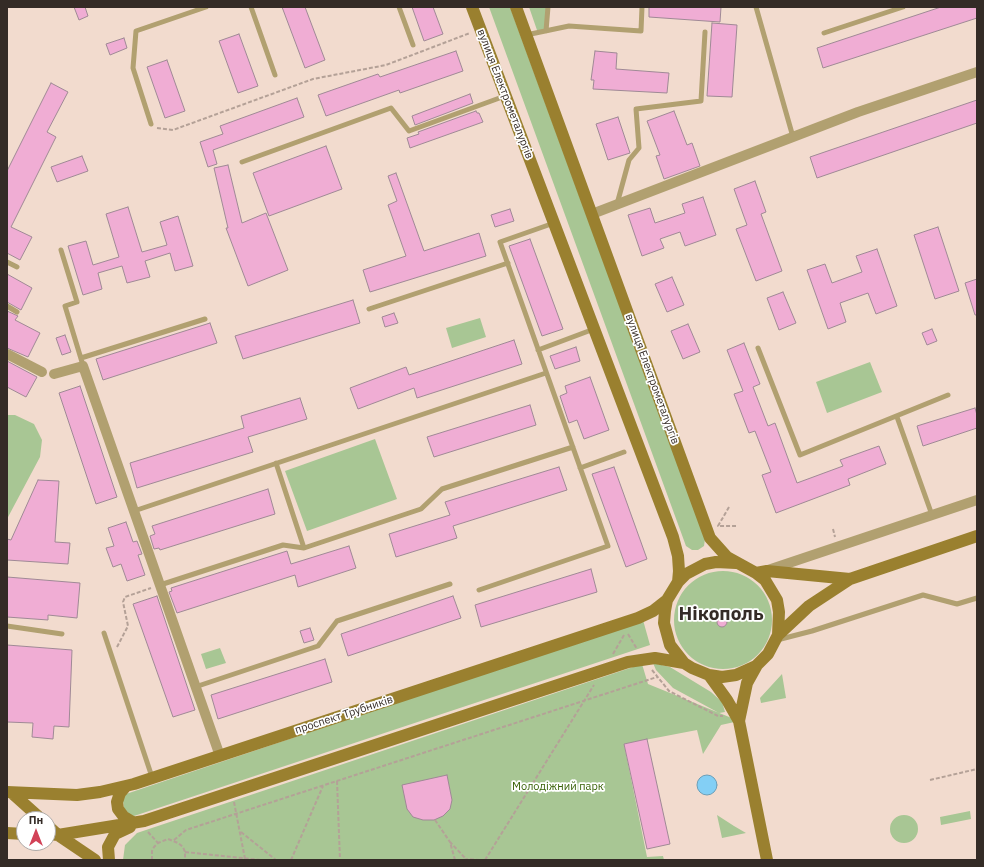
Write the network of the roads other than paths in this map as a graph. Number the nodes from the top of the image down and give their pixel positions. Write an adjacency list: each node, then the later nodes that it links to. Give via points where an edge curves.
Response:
1 (206, 7): 18 (lane, via 136,31 133,68)
2 (251, 7): 16 (lane)
3 (399, 7): 14 (lane)
4 (472, 7): 17 (main road, вулиця Електрометалургів)
5 (516, 7): 13 (main road, вулиця Електрометалургів)
6 (548, 7): 10 (lane)
7 (642, 7): 10 (lane, via 640,30 569,26)
8 (756, 7): 19 (lane)
9 (903, 7): 12 (lane)
10 (546, 31): 13 (lane)
11 (704, 32): 21 (lane, via 701,101 636,109 639,148 628,160)
12 (824, 33)
13 (526, 35): 22 (main road, вулиця Електрометалургів)
14 (413, 45)
15 (977, 72): 19 (street)
16 (275, 75)
17 (506, 95): 20 (lane, via 409,131 391,108); 23 (main road, вулиця Електрометалургів)
18 (151, 124)
19 (793, 137): 21 (street)
20 (242, 162)
21 (617, 204): 22 (street)
22 (592, 214): 51 (main road, вулиця Електрометалургів, via 708,532 714,544)
23 (555, 222): 26 (lane, via 500,242); 32 (main road, вулиця Електрометалургів)
24 (61, 250): 36 (lane, via 77,302 65,306)
25 (7, 262): 27 (lane)
26 (508, 263): 29 (lane); 34 (lane)
27 (17, 267)
28 (7, 306): 30 (lane)
29 (369, 309)
30 (17, 312)
31 (205, 318): 36 (lane)
32 (595, 329): 34 (lane); 54 (main road, вулиця Електрометалургів, via 673,537 679,564)
33 (758, 348): 41 (lane, via 800,455)
34 (538, 350): 38 (lane)
35 (7, 354): 37 (street)
36 (82, 362): 39 (street); 47 (street)
37 (42, 372)
38 (546, 373): 42 (lane); 44 (lane)
39 (54, 374)
40 (948, 395): 41 (lane)
41 (897, 417): 48 (lane)
42 (573, 447): 45 (lane); 50 (lane, via 442,489 421,509)
43 (624, 452): 45 (lane)
44 (276, 463): 47 (lane); 50 (lane)
45 (580, 468): 57 (lane, via 608,546)
46 (977, 500): 48 (street)
47 (134, 511): 56 (street)
48 (932, 515): 52 (street)
49 (977, 536): 53 (main road)
50 (304, 548): 56 (lane, via 282,545)
51 (737, 564): 52 (main road, вулиця Електрометалургів); 54 (main road, via 705,564 686,574)
52 (762, 572): 53 (main road); 63 (main road, вулиця Електрометалургів, via 777,600)
53 (850, 579): 63 (main road, via 808,606)
54 (678, 582): 59 (main road, вулиця Електрометалургів)
55 (450, 584): 67 (lane, via 337,621 318,646)
56 (160, 585): 67 (street)
57 (479, 590)
58 (977, 598): 63 (lane, via 957,604 923,595 812,631)
59 (667, 600): 64 (main road, вулиця Електрометалургів, via 666,634 676,654); 69 (main road, проспект Трубників, via 638,618)
60 (7, 626): 62 (lane)
61 (104, 633): 70 (lane)
62 (62, 634)
63 (777, 638): 65 (main road, via 768,654)
64 (684, 663): 66 (main road, вулиця Електрометалургів); 74 (main road, via 655,658 628,662)
65 (757, 665): 66 (main road, via 736,675); 68 (main road, via 747,682)
66 (709, 675): 68 (main road)
67 (195, 687): 69 (street)
68 (739, 721): 79 (main road)
69 (220, 756): 70 (main road, проспект Трубників)
70 (153, 778): 71 (main road, проспект Трубників)
71 (126, 786): 72 (main road, проспект Трубників, via 76,795); 74 (main road, via 120,793 118,809 124,817)
72 (9, 792): 73 (main road, проспект Трубників)
73 (32, 811)
74 (142, 824): 75 (main road); 78 (main road, via 115,834 108,847)
75 (56, 835)
76 (56, 837): 77 (main road)
77 (95, 860)
78 (109, 860)
79 (767, 860)

